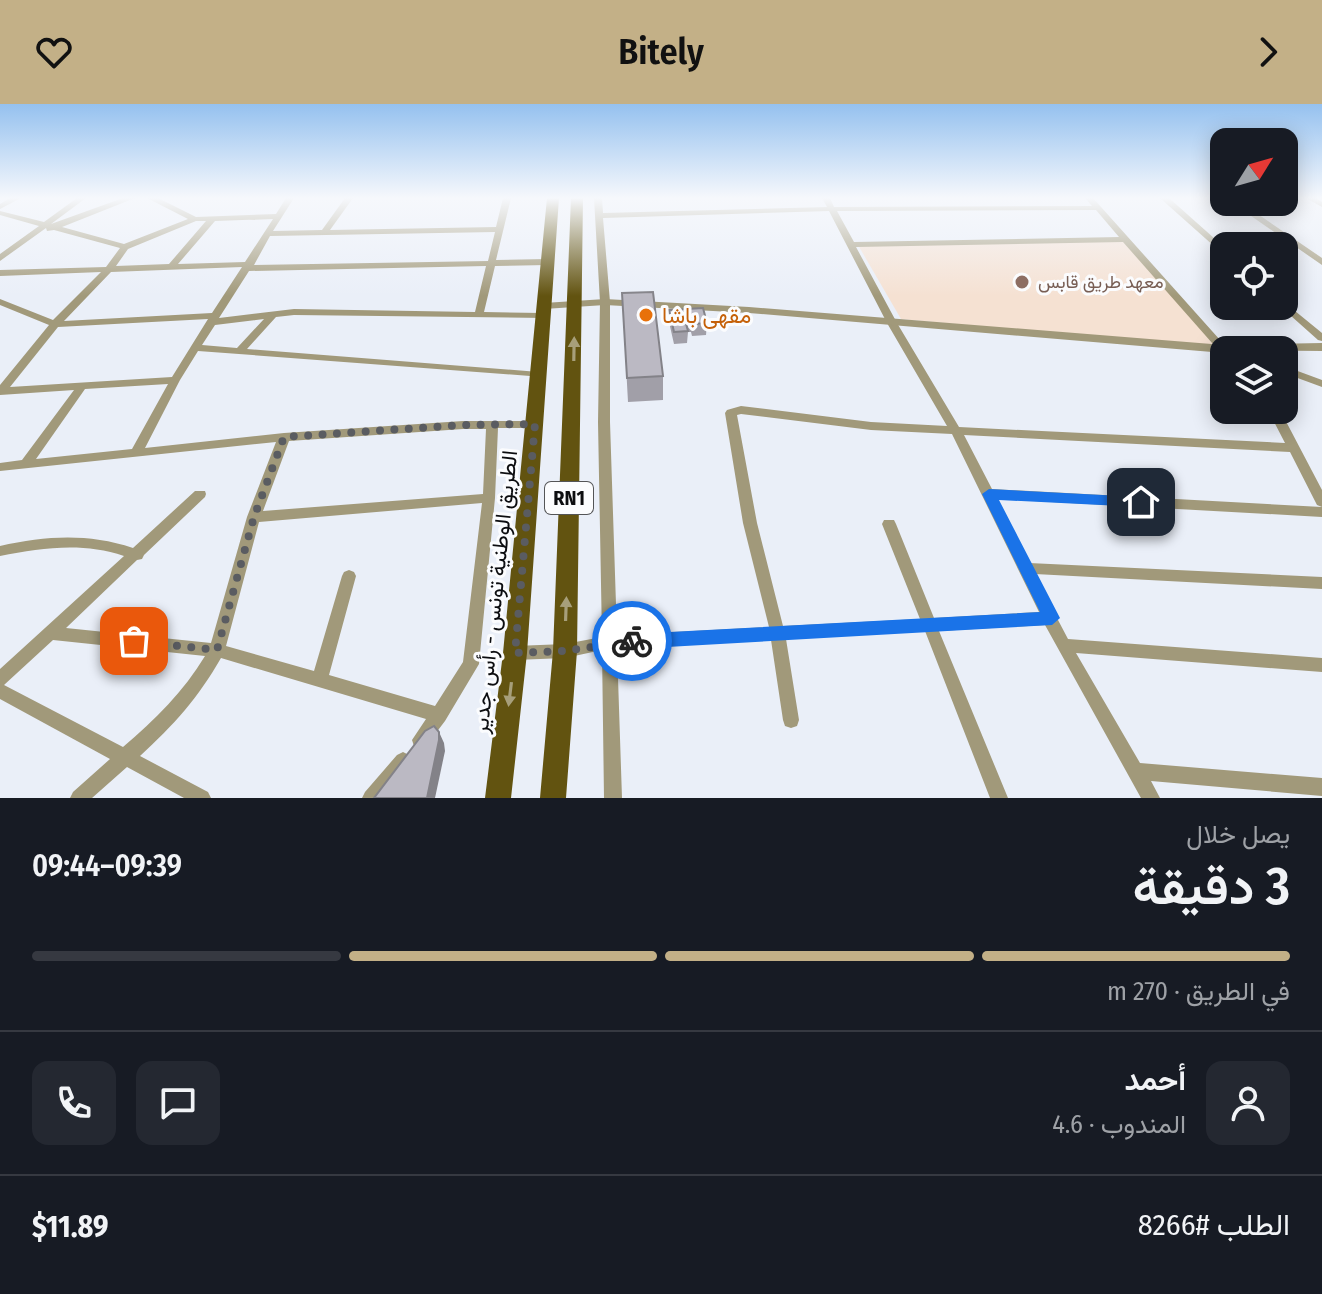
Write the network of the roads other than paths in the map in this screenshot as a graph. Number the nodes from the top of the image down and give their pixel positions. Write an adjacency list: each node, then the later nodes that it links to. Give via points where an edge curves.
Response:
1 (41, 230): 20 (street)
2 (59, 230): 19 (street)
3 (167, 230): 19 (street)
4 (202, 230): 25 (street)
5 (269, 230): 16 (street)
6 (326, 230): 15 (street)
7 (440, 230): 15 (street)
8 (501, 230): 21 (street)
9 (550, 230): 22 (main road, الطريق الوطنية تونس - رأس جدير / RN1)
10 (576, 230): 30 (main road, RN1)
11 (600, 230): 29 (street)
12 (844, 230): 18 (street)
13 (1119, 230): 17 (street)
14 (1276, 230): 23 (street)
15 (324, 233): 16 (street)
16 (267, 234): 24 (street)
17 (1127, 239): 18 (street); 38 (street)
18 (852, 245): 36 (street)
19 (125, 247): 26 (street)
20 (0, 258)
21 (494, 261): 22 (street); 24 (street); 33 (street)
22 (547, 262): 31 (main road, الطريق الوطنية تونس - رأس جدير / RN1)
23 (1322, 262)
24 (249, 266): 25 (street); 35 (street)
25 (171, 267): 26 (street)
26 (109, 269): 27 (street); 37 (street)
27 (0, 273)
28 (0, 302): 37 (street)
29 (605, 302): 30 (street); 36 (street); 78 (street)
30 (575, 305): 31 (street); 81 (main road, RN1, one-way to 30)
31 (543, 311): 33 (street); 45 (main road, الطريق الوطنية تونس - رأس جدير / RN1)
32 (273, 314): 33 (street); 35 (street); 44 (street)
33 (479, 314)
34 (1298, 317): 39 (street)
35 (216, 319): 37 (street); 41 (street)
36 (892, 323): 43 (street); 54 (street)
37 (55, 324): 50 (street)
38 (1212, 336)
39 (1322, 338)
40 (1322, 347): 42 (street)
41 (196, 348): 44 (street); 47 (street)
42 (1298, 348)
43 (1210, 349)
44 (240, 351): 45 (street)
45 (539, 375): 52 (main road, الطريق الوطنية تونس - رأس جدير / RN1)
46 (1298, 375): 48 (street)
47 (175, 380): 49 (street); 57 (street)
48 (1322, 384)
49 (82, 386): 50 (street); 58 (street)
50 (0, 391)
51 (492, 424): 52 (street); 55 (street); 64 (street)
52 (535, 424): 82 (main road, الطريق الوطنية تونس - رأس جدير / RN1)
53 (1282, 424): 56 (street)
54 (956, 431): 56 (street); 63 (street); 77 (street, via 731,413 750,523)
55 (284, 437): 57 (street); 67 (street)
56 (1295, 448): 60 (street)
57 (137, 451): 58 (street)
58 (25, 465): 59 (street)
59 (0, 467)
60 (1308, 477): 61 (street); 65 (street)
61 (1322, 482)
62 (200, 494): 70 (street)
63 (989, 494): 66 (street); 71 (street)
64 (489, 498): 67 (street); 87 (street, via 471,664)
65 (1322, 502)
66 (1322, 512)
67 (254, 517): 80 (street)
68 (889, 524): 75 (street)
69 (0, 551): 70 (street, via 74,539)
70 (137, 555): 76 (street)
71 (1025, 568): 73 (street); 74 (street)
72 (349, 576): 85 (street)
73 (1322, 583)
74 (1052, 618): 75 (street); 79 (street)
75 (929, 624): 77 (street); 98 (street)
76 (51, 633): 80 (street); 84 (street)
77 (778, 634): 78 (street); 88 (street)
78 (609, 642): 81 (street); 97 (street)
79 (1063, 645): 83 (street); 90 (street)
80 (217, 650): 85 (street); 89 (street, via 197,684)
81 (565, 651): 82 (street); 96 (main road, RN1)
82 (515, 653): 95 (main road, الطريق الوطنية تونس - رأس جدير / RN1, one-way to 95)
83 (1322, 665)
84 (0, 679)
85 (320, 679): 87 (street)
86 (0, 691): 89 (street)
87 (439, 715): 94 (street)
88 (791, 720)
89 (128, 758): 92 (street); 93 (street)
90 (1136, 771): 91 (street); 99 (street)
91 (1322, 787)
92 (79, 798)
93 (202, 798)
94 (371, 798)
95 (498, 798)
96 (553, 798)
97 (613, 798)
98 (999, 798)
99 (1151, 798)

